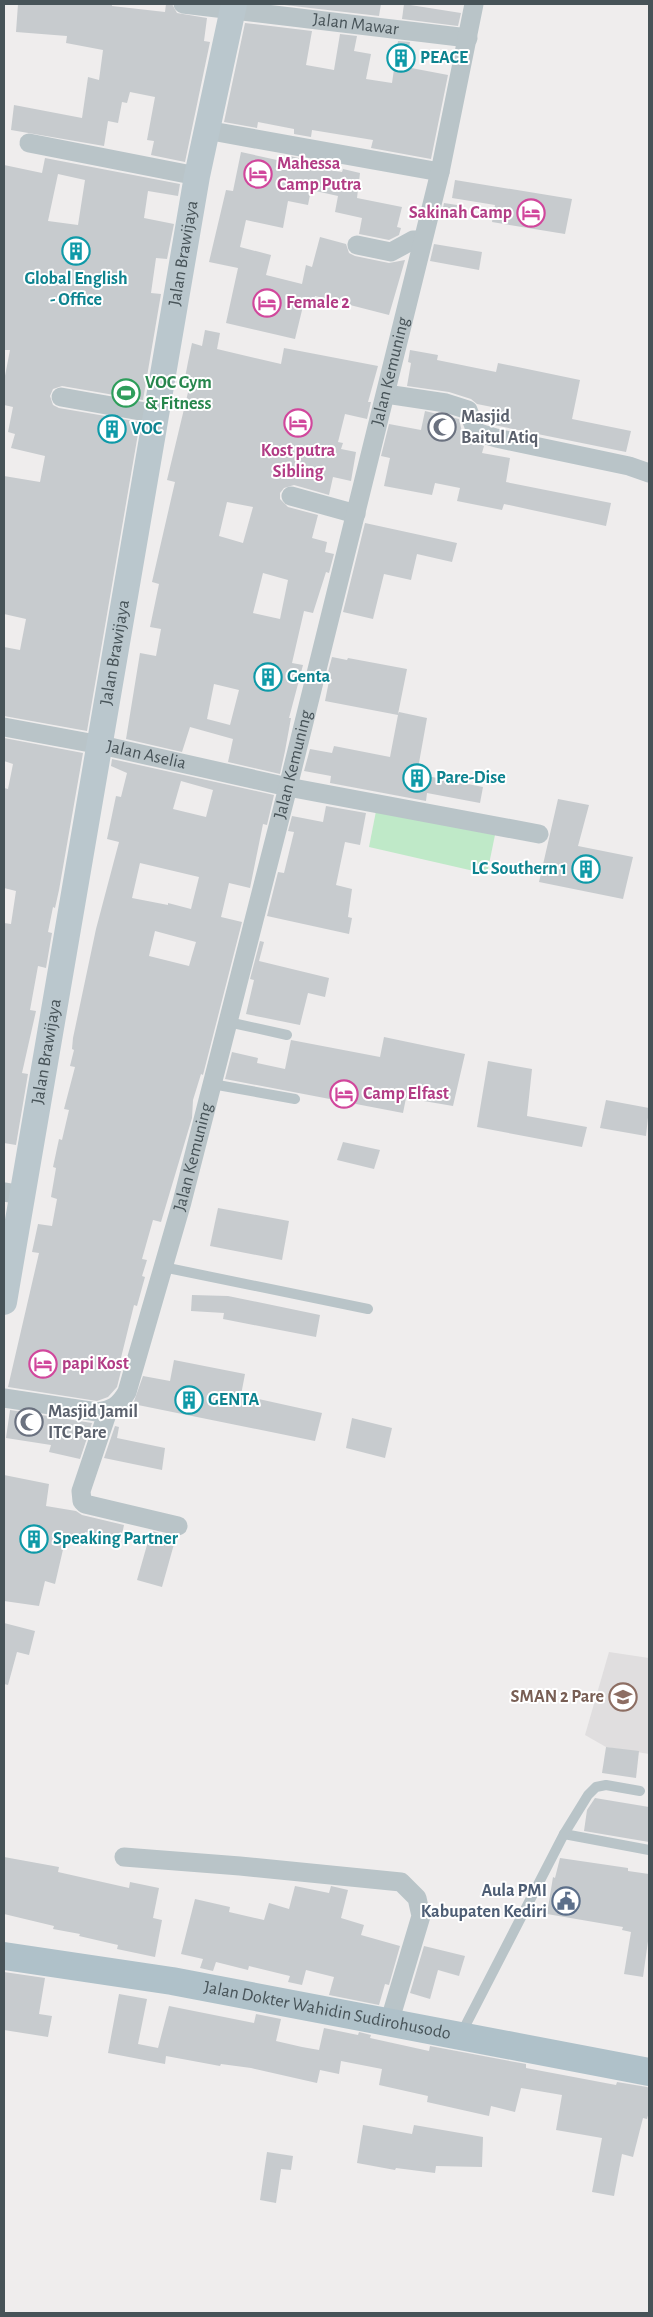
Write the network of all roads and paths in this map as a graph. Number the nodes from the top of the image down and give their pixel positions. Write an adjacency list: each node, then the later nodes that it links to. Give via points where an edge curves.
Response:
1 (183, 4): 3 (street, Jalan Mawar)
2 (474, 4): 4 (street, Jalan Kemuning)
3 (233, 7): 4 (street, Jalan Mawar); 5 (main road, Jalan Brawijaya)
4 (468, 38): 7 (street, Jalan Kemuning)
5 (206, 130): 7 (street); 8 (main road, Jalan Brawijaya)
6 (29, 143): 8 (street)
7 (440, 172): 9 (street, Jalan Kemuning)
8 (197, 176): 13 (main road, Jalan Brawijaya)
9 (422, 240): 10 (street, via 413,240 391,252); 11 (street, Jalan Kemuning)
10 (357, 245)
11 (386, 394): 14 (street, via 446,403 468,410 476,432); 16 (street, Jalan Kemuning)
12 (61, 397): 13 (street)
13 (157, 414): 18 (main road, Jalan Brawijaya)
14 (649, 473)
15 (291, 496): 16 (street)
16 (356, 514): 19 (street, Jalan Kemuning)
17 (4, 727): 18 (street, Jalan Aselia)
18 (101, 745): 19 (street, Jalan Aselia); 25 (main road, Jalan Brawijaya)
19 (288, 788): 20 (street, Jalan Aselia); 21 (street, Jalan Kemuning)
20 (539, 834)
21 (228, 1022): 22 (lane); 23 (street, Jalan Kemuning)
22 (287, 1034)
23 (212, 1084): 24 (lane); 26 (street, Jalan Kemuning)
24 (295, 1099)
25 (13, 1194): 27 (main road, Jalan Brawijaya)
26 (163, 1267): 28 (lane); 30 (street, Jalan Kemuning, via 127,1392 119,1405)
27 (4, 1302)
28 (368, 1310)
29 (4, 1398): 30 (street)
30 (108, 1411): 31 (street, via 81,1491 82,1501)
31 (178, 1526)
32 (640, 1791): 33 (lane, via 606,1785 596,1787)
33 (564, 1834): 34 (lane); 38 (lane)
34 (649, 1850)
35 (124, 1857): 37 (street, via 401,1882 418,1898 421,1916)
36 (4, 1956): 37 (main road, Jalan Dokter Wahidin Sudirohusodo, via 172,1981)
37 (389, 2023): 38 (main road, Jalan Dokter Wahidin Sudirohusodo)
38 (460, 2037): 39 (main road, Jalan Dokter Wahidin Sudirohusodo)
39 (648, 2067)

